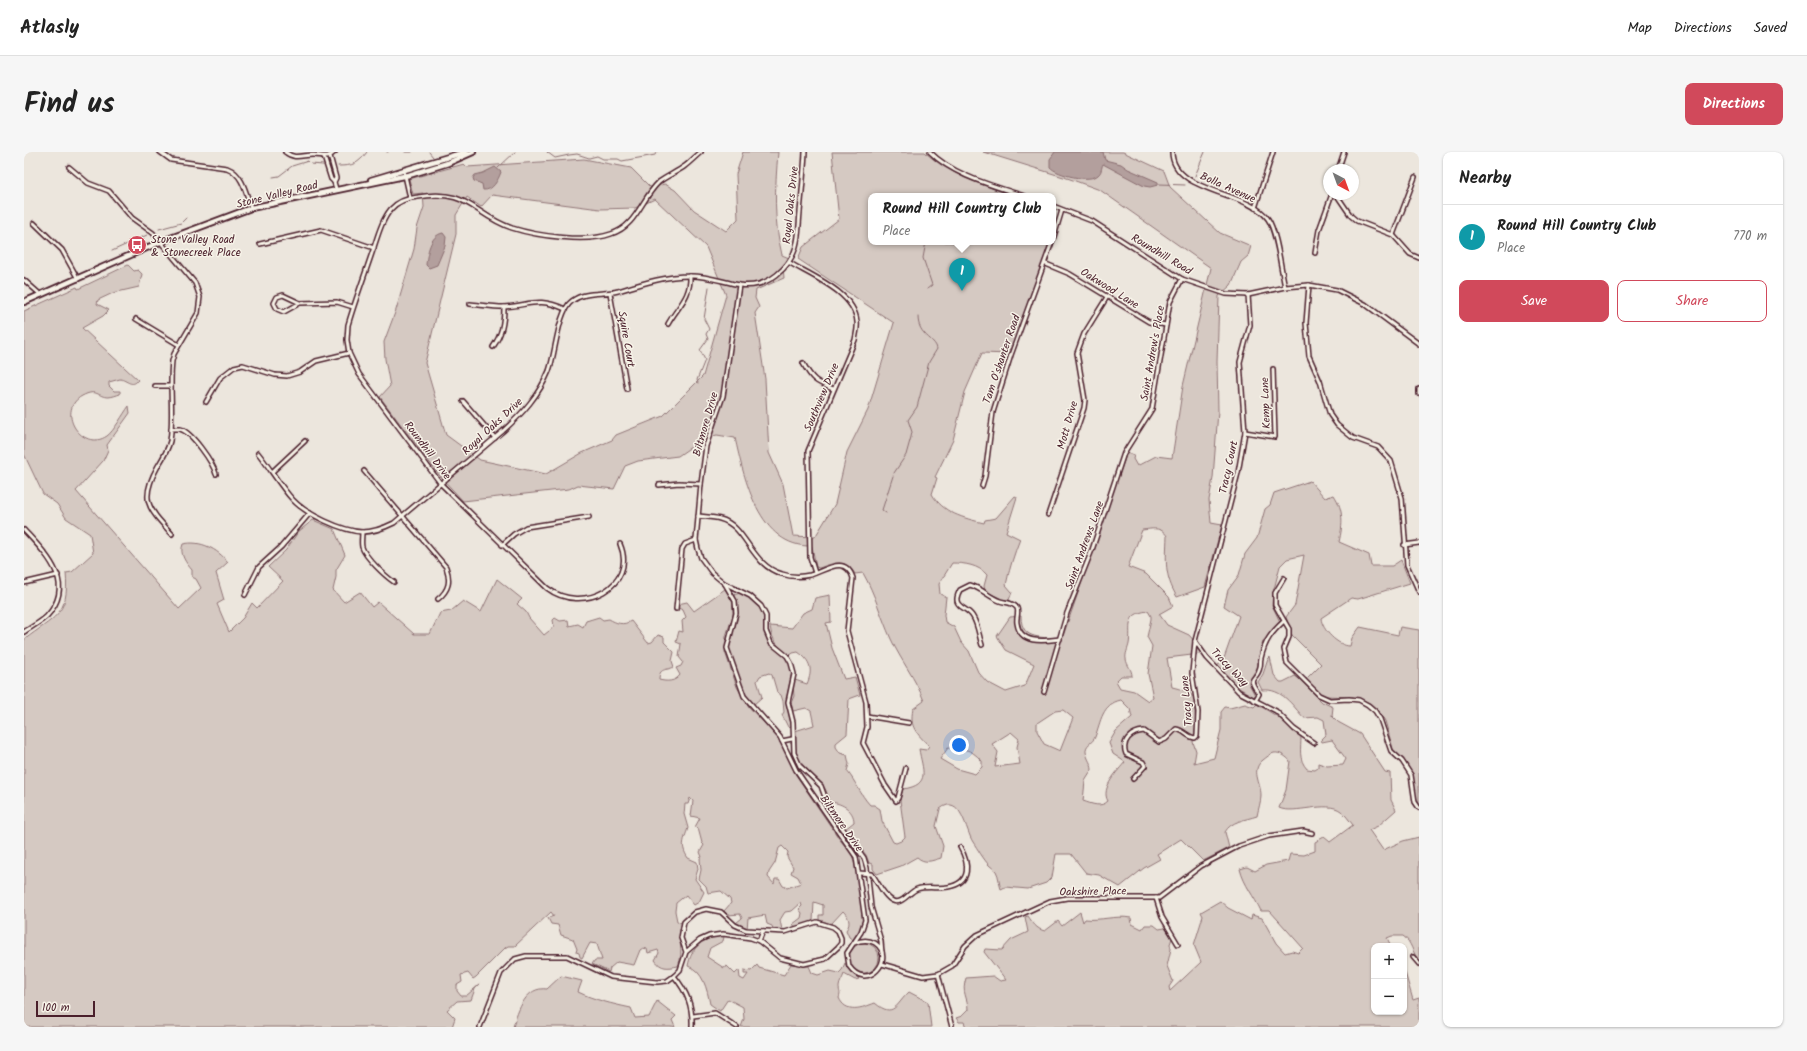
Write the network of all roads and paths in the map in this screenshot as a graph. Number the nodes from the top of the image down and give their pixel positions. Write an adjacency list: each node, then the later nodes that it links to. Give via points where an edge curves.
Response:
1 (160, 152): 24 (street, via 171,160 234,171 242,183)
2 (284, 152): 12 (street, via 294,157)
3 (335, 152): 12 (street)
4 (464, 152): 15 (street, Stone Valley Road)
5 (473, 152): 15 (street, Stone Valley Road, via 430,169)
6 (700, 152): 20 (street, Roundhill Drive, via 658,183 633,220 622,229 599,237 532,233 501,223 470,204 448,195)
7 (805, 152): 36 (street, Royal Oaks Drive, via 797,243)
8 (930, 152): 19 (street, via 947,166)
9 (1172, 152): 25 (street, Bolla Avenue, via 1183,174 1195,182)
10 (1273, 152): 25 (street)
11 (1344, 152): 13 (street)
12 (327, 156): 17 (street, via 331,180); 17 (street, via 336,178)
13 (1340, 164)
14 (69, 167): 30 (street, via 88,183 109,191 132,218 147,228)
15 (404, 173): 18 (street, Stone Valley Road); 20 (street)
16 (1415, 177): 29 (street)
17 (334, 182): 18 (street)
18 (336, 189): 24 (street, Stone Valley Road)
19 (1016, 193)
20 (410, 198): 33 (street, Roundhill Drive, via 391,209)
21 (1330, 200): 34 (street, via 1319,230)
22 (1340, 200): 29 (street, via 1357,221)
23 (1056, 207): 26 (street, Roundhill Road)
24 (251, 208): 30 (street, Stone Valley Road)
25 (1255, 208): 44 (street, Bolla Avenue, via 1268,219 1273,232)
26 (1062, 210): 28 (street, Tam O'shanter Road); 40 (street, Roundhill Road, via 1092,221)
27 (34, 223): 39 (street, via 62,250)
28 (1056, 231)
29 (1393, 235): 35 (street, via 1410,254)
30 (160, 242): 39 (street, Stone Valley Road); 59 (street, via 195,283 200,297 198,313)
31 (260, 244): 33 (street, via 321,230)
32 (1052, 245): 37 (street, Tam O'shanter Road)
33 (374, 248): 52 (street, Roundhill Drive)
34 (1315, 253)
35 (1419, 258)
36 (790, 263): 42 (street, Royal Oaks Drive, via 775,277 758,284); 68 (street, Southview Drive, via 839,292 852,306 857,321 855,340)
37 (1046, 264): 48 (street, Oakwood Lane, via 1070,274); 84 (street, Tam O'shanter Road, via 1011,355 993,412)
38 (690, 276): 42 (street, Royal Oaks Drive); 45 (street, Royal Oaks Drive, via 649,282); 56 (street, via 689,292)
39 (78, 279): 46 (street, Stone Valley Road)
40 (1182, 279): 47 (street, Roundhill Road, via 1226,294); 57 (street, Saint Andrew's Place, via 1170,302)
41 (24, 280): 46 (street)
42 (739, 285): 82 (street, Biltmore Drive, via 723,396 706,446)
43 (1309, 285): 44 (street, Roundhill Road); 58 (street, Roundhill Road, via 1337,290 1366,304); 97 (street, via 1308,356 1320,381 1330,415 1344,432 1359,441 1378,447 1391,461 1402,498)
44 (1285, 287): 47 (street, Roundhill Road)
45 (610, 293): 54 (street, Royal Oaks Drive, via 578,297); 66 (street, Squire Court)
46 (41, 295): 49 (street, Stone Valley Road)
47 (1248, 295): 74 (street, Tracy Court, via 1250,325 1240,362)
48 (1107, 297): 57 (street, Oakwood Lane, via 1149,322); 86 (street, Mott Drive, via 1080,342 1077,353 1085,400 1084,408)
49 (24, 302)
50 (300, 303): 50 (street, via 284,312 277,309 274,302 277,297 283,295); 52 (street, via 337,302)
51 (470, 304): 53 (street)
52 (354, 307): 61 (street, Roundhill Drive, via 347,334)
53 (504, 307): 54 (street, via 550,302); 60 (street, via 504,323)
54 (565, 309): 75 (street, Royal Oaks Drive, via 555,355 543,384 519,417)
55 (136, 319): 59 (street)
56 (668, 324)
57 (1166, 325): 72 (street, Saint Andrew's Place)
58 (1419, 344)
59 (179, 345): 65 (street, via 172,361)
60 (493, 347)
61 (349, 353): 71 (street, via 316,361 300,372 287,376 243,365 234,367 220,378); 81 (street, Roundhill Drive, via 359,374)
62 (803, 363): 68 (street, via 815,381)
63 (1273, 369): 74 (street, Kemp Lane, via 1275,437)
64 (155, 386): 65 (street)
65 (170, 386): 73 (street)
66 (626, 389)
67 (1419, 389): 69 (street)
68 (833, 390): 98 (street, Southview Drive, via 808,451 810,557)
69 (1419, 394)
70 (463, 401): 75 (street)
71 (206, 402)
72 (1152, 409): 110 (street, Saint Andrews Lane, via 1124,453)
73 (171, 430): 80 (street, via 181,430 189,435 213,463); 92 (street, via 167,449 149,482 147,498 152,511)
74 (1245, 432): 111 (street, Tracy Court, via 1238,473)
75 (494, 438): 81 (street, Royal Oaks Drive)
76 (306, 440): 78 (street)
77 (258, 453): 78 (street, Royal Oaks Drive)
78 (272, 471): 85 (street, Royal Oaks Drive, via 293,500)
79 (364, 471): 87 (street)
80 (216, 474)
81 (441, 484): 87 (street, Royal Oaks Drive); 96 (street, Roundhill Drive)
82 (701, 484): 83 (street); 88 (street, Biltmore Drive)
83 (659, 485)
84 (982, 486)
85 (310, 513): 91 (street, Royal Oaks Drive, via 345,528); 105 (street, via 281,547 259,567)
86 (1048, 515)
87 (404, 516): 91 (street, Royal Oaks Drive, via 382,529); 106 (street, via 446,568 448,587)
88 (698, 516): 93 (street, Biltmore Drive); 98 (street, via 720,519 732,525 759,561 774,571 791,576)
89 (589, 517): 96 (street, via 526,527)
90 (24, 530): 99 (street, via 46,554)
91 (362, 532): 101 (street, via 364,552)
92 (172, 534)
93 (696, 540): 103 (street, Biltmore Drive, via 706,566); 107 (street, via 685,544 682,549)
94 (1419, 543): 97 (street)
95 (620, 544): 96 (street, Roundhill Drive, via 624,559 617,579 601,593 582,600 553,593)
96 (502, 545)
97 (1404, 545): 104 (street, via 1407,565)
98 (815, 573): 115 (street, via 840,565 850,571 854,578 847,631 866,702)
99 (58, 575): 102 (street); 109 (street, via 59,587 53,605 47,615)
100 (1284, 578): 108 (street, via 1275,592 1274,599)
101 (394, 582)
102 (24, 583)
103 (724, 583): 117 (street, Biltmore Drive, via 750,596 761,606 766,616 766,631 771,643 787,656 791,663 794,674 788,702 793,722); 118 (street, Biltmore Drive, via 732,594 736,606 736,618 727,648 736,677 747,701)
104 (1419, 592)
105 (245, 595)
106 (438, 599)
107 (676, 609)
108 (1284, 621): 114 (street, via 1265,642 1260,667 1252,679 1252,686 1258,694); 122 (street, via 1290,633 1284,649 1287,663 1319,695 1330,700 1358,700 1375,711 1391,751 1402,761 1411,775 1412,791)
109 (24, 632)
110 (1060, 639): 112 (street, via 1043,642 1029,639 1017,624 1015,606 970,585 960,590 957,600 974,618); 113 (street, Saint Andrews Lane)
111 (1195, 641): 114 (street, Tracy Way, via 1206,658 1226,679 1239,692); 121 (street, Tracy Lane, via 1192,673 1198,712 1197,736 1190,738 1176,729 1159,742 1144,731 1131,735 1124,748 1126,754 1143,762 1145,766)
112 (982, 645)
113 (1044, 692)
114 (1255, 701): 119 (street, Tracy Way, via 1276,711 1294,729)
115 (867, 716): 116 (street); 120 (street, via 864,743 896,801)
116 (909, 722)
117 (792, 739): 118 (street); 125 (street, Biltmore Drive, via 798,762 821,786 830,811 862,855)
118 (782, 741): 126 (street, Biltmore Drive, via 796,770 852,851)
119 (1314, 743)
120 (906, 768)
121 (1133, 779)
122 (1419, 808)
123 (1312, 833): 127 (street, Oakshire Place, via 1303,831 1269,836 1239,846 1201,866 1166,894)
124 (960, 846): 125 (street, via 967,864 967,872 952,886 920,888 900,901 893,901 872,874)
125 (868, 873): 126 (street); 135 (street, Biltmore Drive, via 870,907 881,941)
126 (859, 874): 131 (street, Biltmore Drive, via 865,920)
127 (1156, 898): 132 (street, via 1162,917); 139 (street, Oakshire Place, via 1067,898 1050,901 977,935 965,946 952,966)
128 (763, 931): 129 (street); 130 (street, via 785,932 810,923 822,923 838,931); 134 (street, via 743,929 722,912 703,909 688,917 682,928 681,940)
129 (759, 941): 130 (street, via 780,958 804,964 825,959); 134 (street, via 746,937 714,935 700,940)
130 (841, 943): 133 (street)
131 (854, 943): 133 (street, Biltmore Drive); 135 (street, via 870,941 877,945)
132 (1178, 944)
133 (849, 948): 137 (street, via 847,962 855,973 864,976 873,974)
134 (686, 952): 140 (street, via 680,970)
135 (882, 954): 137 (street, Biltmore Drive)
136 (1413, 957): 138 (street)
137 (882, 964): 139 (street, via 923,976)
138 (1419, 964)
139 (938, 974): 145 (street)
140 (674, 976): 141 (street, via 687,994); 142 (street, via 667,981 657,982 617,978 567,956 520,957 508,964 501,973)
141 (693, 1016): 143 (street); 144 (street, via 715,1014)
142 (480, 1027)
143 (692, 1027)
144 (737, 1027)
145 (952, 1027)

